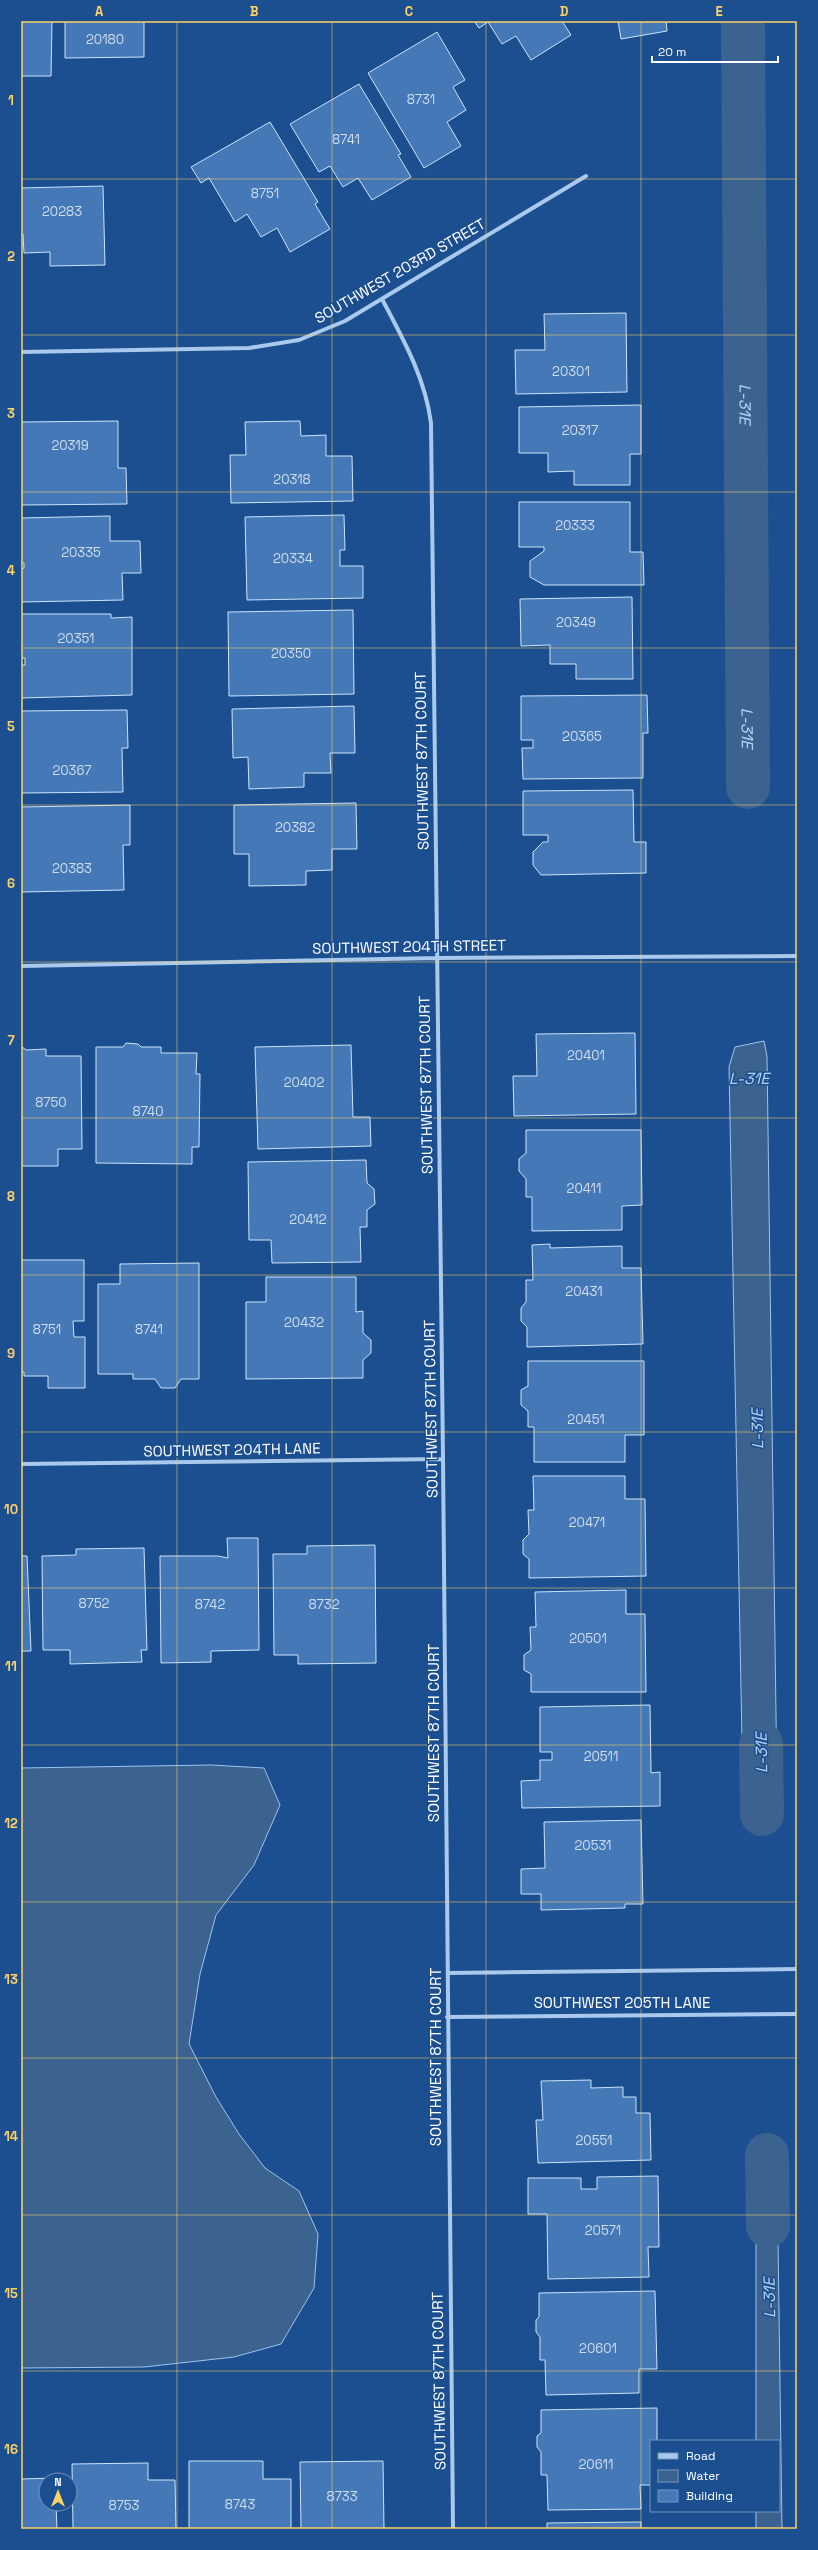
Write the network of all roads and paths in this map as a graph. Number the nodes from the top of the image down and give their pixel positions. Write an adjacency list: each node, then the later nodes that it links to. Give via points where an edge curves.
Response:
1 (586, 176): 2 (street, SOUTHWEST 203RD STREET)
2 (382, 299): 3 (street, SOUTHWEST 203RD STREET, via 315,335 274,345 249,348); 5 (street, SOUTHWEST 87TH COURT, via 419,372 431,423)
3 (21, 352)
4 (797, 956): 5 (street, SOUTHWEST 204TH STREET)
5 (436, 958): 6 (street, SOUTHWEST 204TH STREET); 7 (street, SOUTHWEST 87TH COURT)
6 (21, 966)
7 (444, 1460): 8 (street, SOUTHWEST 204TH LANE); 10 (street, SOUTHWEST 87TH COURT)
8 (21, 1464)
9 (797, 1969): 10 (street, SOUTHWEST 205TH LANE)
10 (448, 1973): 12 (street, SOUTHWEST 87TH COURT)
11 (797, 2014): 12 (street, SOUTHWEST 205TH LANE)
12 (447, 2016): 13 (street, SOUTHWEST 87TH COURT)
13 (453, 2529)

